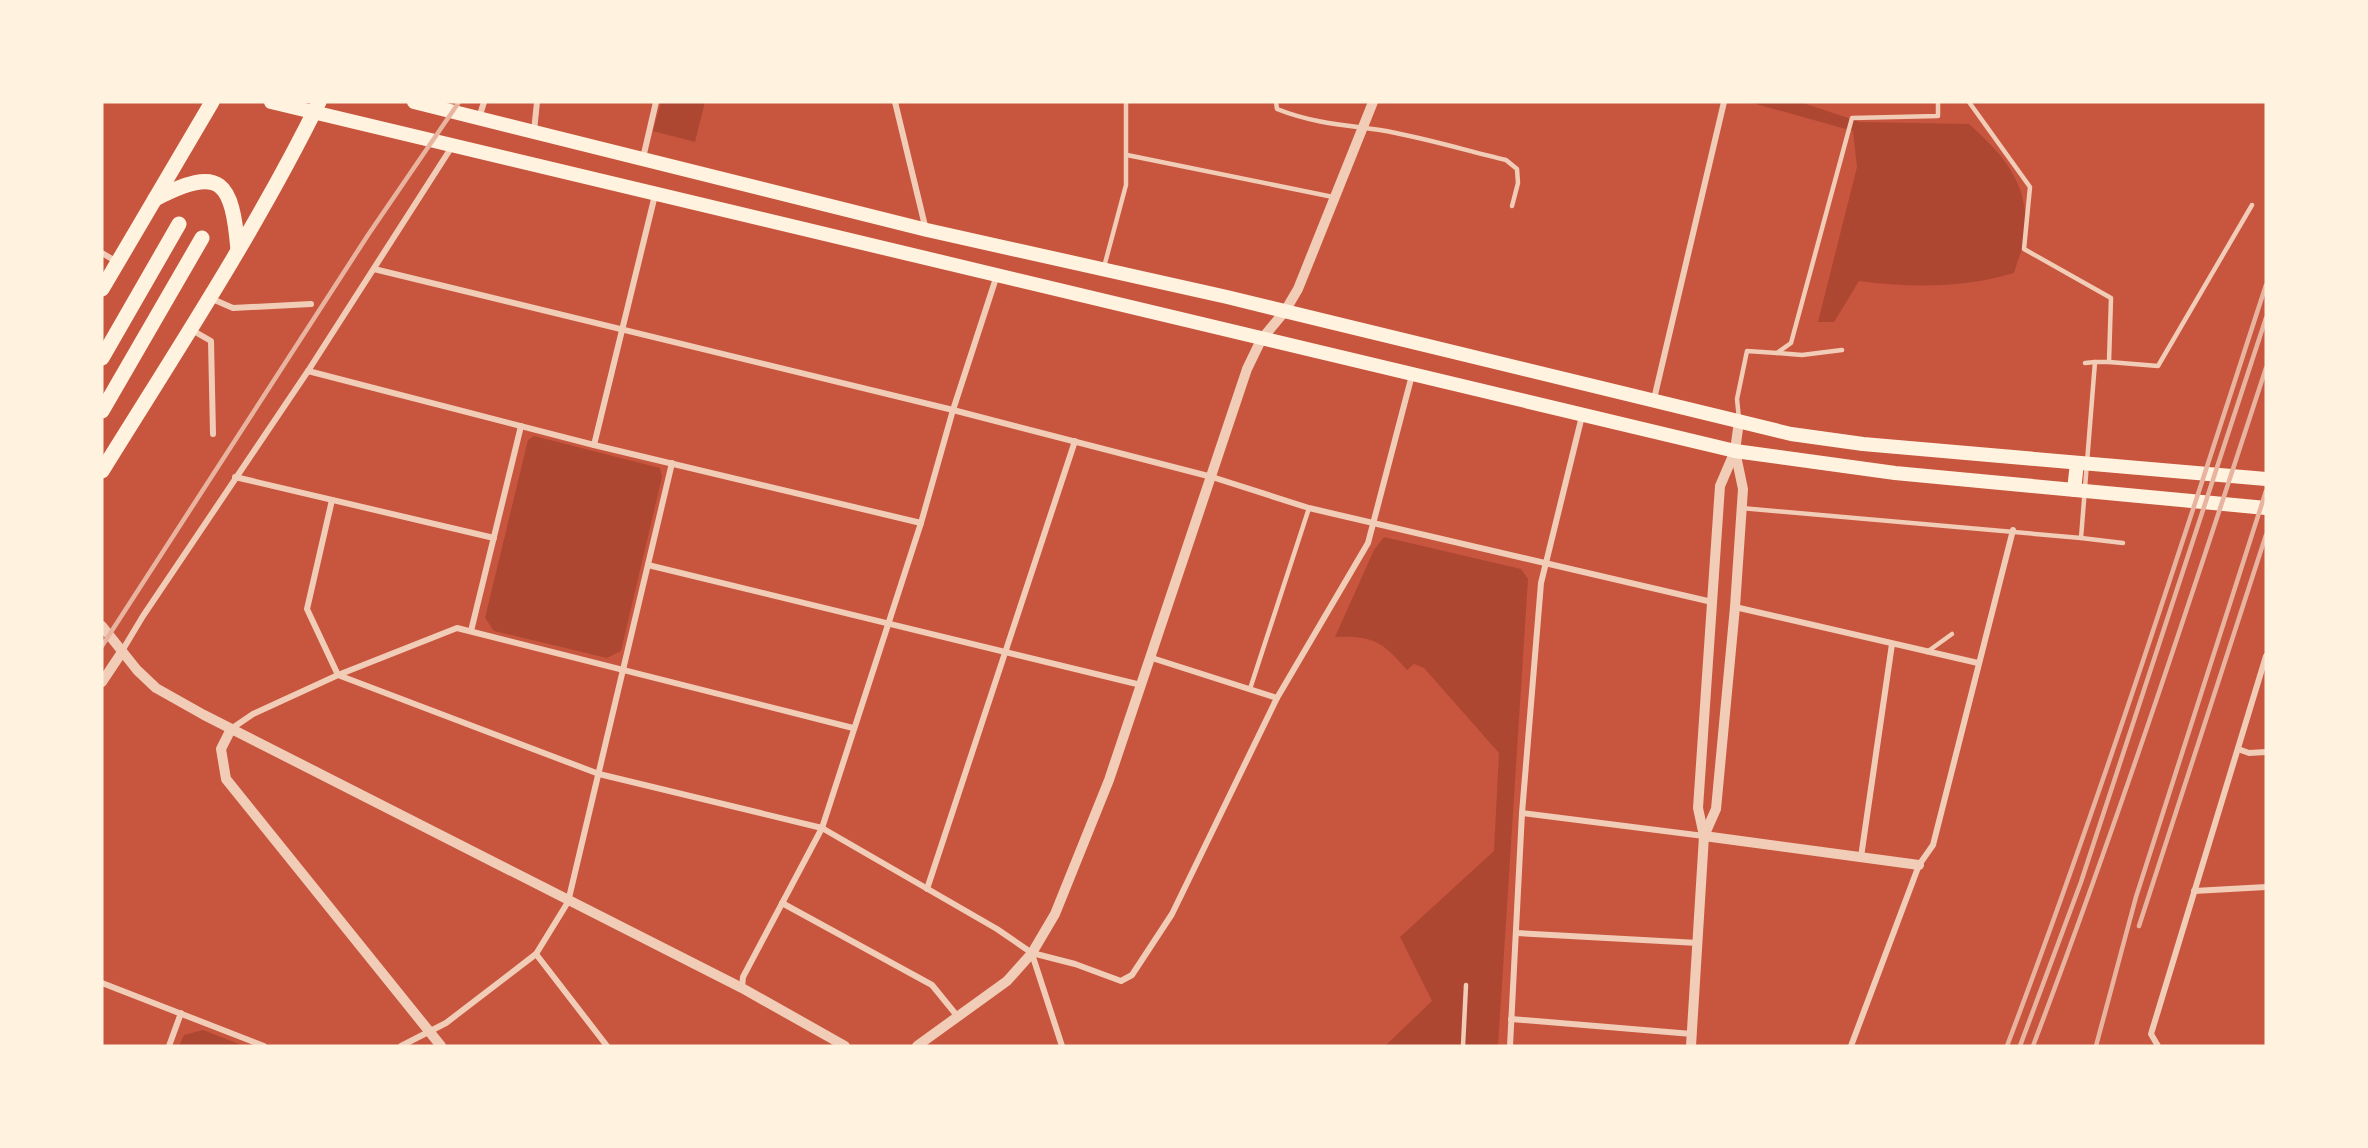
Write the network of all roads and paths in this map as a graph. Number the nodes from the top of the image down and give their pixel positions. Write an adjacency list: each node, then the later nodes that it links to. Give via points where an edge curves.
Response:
1 (212, 102): 25 (highway)
2 (271, 102): 14 (main road)
3 (414, 102): 15 (main road)
4 (484, 102): 15 (street)
5 (537, 102): 17 (street)
6 (656, 102): 20 (street)
7 (895, 102): 29 (street)
8 (1126, 102): 19 (lane)
9 (1276, 102): 16 (lane, via 1277,109 1301,118)
10 (1373, 102): 16 (street)
11 (1724, 102): 52 (street)
12 (1938, 102): 45 (lane, via 1938,116 1852,118 1791,343)
13 (1969, 102): 48 (lane, via 2030,187 2024,249 2111,298)
14 (317, 107): 18 (main road); 31 (highway)
15 (479, 118): 17 (main road)
16 (1362, 129): 24 (street); 27 (lane, via 1506,160 1517,169)
17 (534, 133): 20 (main road)
18 (454, 144): 23 (main road); 34 (street)
19 (1127, 155): 22 (lane); 35 (lane, via 1126,185)
20 (643, 158): 29 (main road)
21 (1305, 184): 22 (lane)
22 (1303, 192): 24 (lane)
23 (655, 194): 36 (main road); 42 (street)
24 (1334, 197): 40 (street, via 1298,289)
25 (155, 199): 31 (highway, via 198,182 214,183 224,189 232,201); 33 (highway)
26 (2252, 205): 48 (lane, via 2158,366)
27 (1512, 206)
28 (179, 224): 46 (highway)
29 (927, 230): 35 (main road)
30 (201, 238): 54 (highway)
31 (238, 250): 38 (highway)
32 (102, 253): 33 (street)
33 (118, 262): 37 (highway)
34 (374, 269): 42 (street); 50 (street)
35 (1103, 270): 40 (main road)
36 (997, 275): 43 (main road); 53 (street)
37 (102, 289)
38 (210, 298): 39 (street, via 233,309); 41 (highway)
39 (311, 304)
40 (1285, 311): 43 (street); 52 (main road)
41 (190, 329): 58 (street, via 211,341); 64 (highway)
42 (623, 329): 53 (street); 60 (street)
43 (1261, 340): 51 (main road); 66 (street, via 1247,369)
44 (1842, 350): 45 (lane, via 1802,355)
45 (1777, 353): 56 (lane, via 1747,351 1737,399)
46 (102, 358)
47 (2095, 362): 48 (lane); 49 (lane); 77 (lane)
48 (2109, 362)
49 (2085, 363)
50 (308, 371): 57 (street); 65 (street)
51 (1412, 375): 55 (main road); 74 (street)
52 (1654, 399): 56 (main road)
53 (953, 410): 59 (street); 73 (street)
54 (102, 411)
55 (1582, 416): 61 (main road); 79 (street)
56 (1739, 422): 61 (street); 63 (main road, via 1863,444)
57 (521, 426): 60 (street); 76 (street)
58 (213, 434)
59 (1075, 441): 66 (street); 89 (street)
60 (594, 445): 62 (street)
61 (1735, 451): 68 (main road); 71 (street, via 1743,489); 81 (street, via 1720,486)
62 (672, 463): 73 (street); 80 (street)
63 (2077, 463): 67 (main road); 68 (main road)
64 (102, 471)
65 (235, 477): 69 (street); 88 (street)
66 (1212, 477): 70 (street); 92 (street)
67 (2266, 479)
68 (2074, 490): 72 (main road)
69 (332, 500): 76 (street); 95 (street, via 306,609)
70 (1309, 508): 74 (street); 98 (lane)
71 (1741, 508): 75 (lane); 82 (street)
72 (2266, 508)
73 (921, 523): 83 (street)
74 (1374, 523): 79 (street); 99 (street, via 1368,543)
75 (2013, 530): 77 (lane); 93 (street)
76 (494, 538): 85 (street)
77 (2081, 538): 78 (lane)
78 (2123, 543)
79 (1546, 564): 81 (street); 105 (street, via 1541,583)
80 (648, 565): 83 (street); 94 (street)
81 (1712, 602): 107 (street, via 1698,808)
82 (1735, 607): 87 (street); 107 (street, via 1716,809)
83 (887, 623): 89 (street); 100 (street)
84 (102, 626): 88 (street)
85 (471, 631): 94 (street); 95 (street, via 457,628 442,632)
86 (1952, 634): 90 (lane)
87 (1892, 644): 90 (street); 108 (street)
88 (122, 652): 96 (street); 101 (street, via 156,688)
89 (1005, 652): 97 (street); 111 (street)
90 (1927, 652): 93 (street)
91 (2266, 656): 102 (street)
92 (1152, 658): 97 (street); 98 (street)
93 (1978, 663): 109 (street, via 1933,845)
94 (623, 670): 100 (street); 104 (street)
95 (338, 675): 101 (street, via 253,714); 104 (street)
96 (102, 682)
97 (1142, 685): 117 (street, via 1094,821 1055,914)
98 (1250, 689): 99 (street)
99 (1277, 698): 117 (street, via 1172,914 1132,975 1121,981)
100 (853, 728): 106 (street)
101 (231, 729): 113 (street); 125 (street, via 221,749 226,779)
102 (2238, 749): 103 (street); 112 (street)
103 (2266, 752)
104 (599, 774): 106 (street); 113 (street)
105 (1522, 813): 107 (street); 115 (street)
106 (822, 828): 111 (street); 114 (street)
107 (1704, 836): 108 (street); 116 (street)
108 (1862, 857): 109 (street)
109 (1919, 865): 138 (street)
110 (2266, 888): 112 (street)
111 (927, 889): 117 (street)
112 (2194, 891): 139 (street, via 2151,1034)
113 (568, 902): 118 (street); 121 (street)
114 (782, 903): 121 (street, via 743,977); 123 (street, via 932,985)
115 (1516, 933): 116 (street); 124 (street)
116 (1699, 943): 126 (street)
117 (1032, 953): 123 (street, via 1006,981); 134 (street)
118 (536, 954): 125 (street); 131 (street)
119 (102, 983): 122 (street)
120 (1467, 984): 135 (lane)
121 (742, 988): 132 (street)
122 (181, 1013): 127 (street); 128 (street)
123 (958, 1017): 133 (street)
124 (1511, 1018): 126 (street); 136 (street)
125 (431, 1033): 129 (street); 130 (street)
126 (1692, 1034): 137 (street)
127 (170, 1046)
128 (264, 1046)
129 (401, 1046)
130 (441, 1046)
131 (607, 1046)
132 (845, 1046)
133 (917, 1046)
134 (1062, 1046)
135 (1463, 1046)
136 (1510, 1046)
137 (1691, 1046)
138 (1851, 1046)
139 (2158, 1046)

